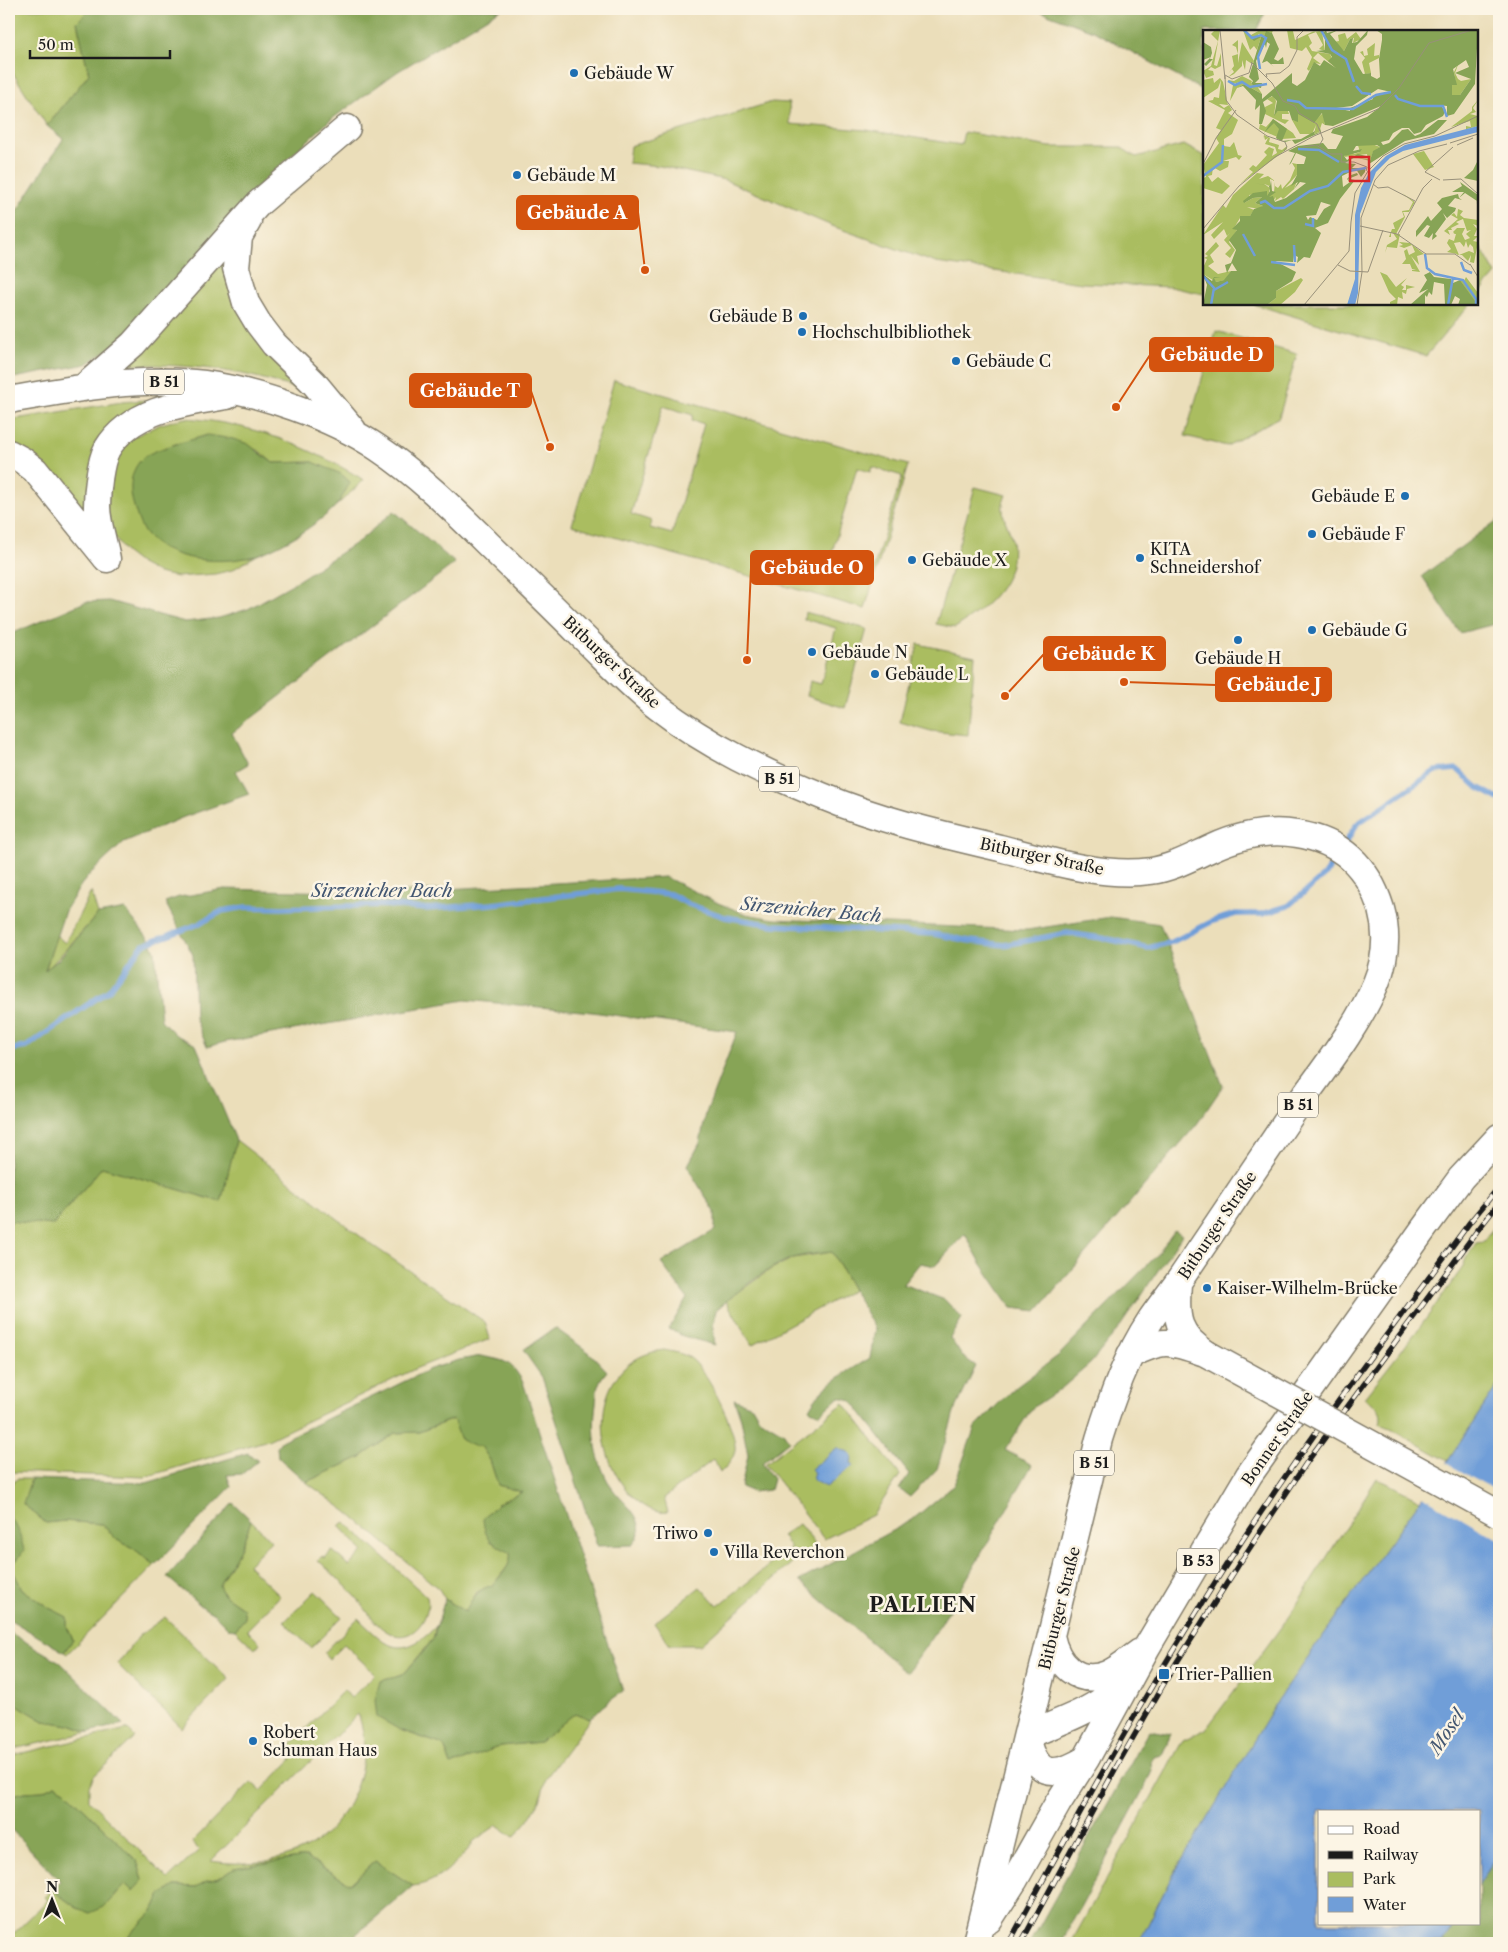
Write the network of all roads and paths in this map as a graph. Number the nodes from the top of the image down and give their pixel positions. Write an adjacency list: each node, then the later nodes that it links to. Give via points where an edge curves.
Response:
1 (347, 128): 2 (main road)
2 (259, 203): 3 (main road, via 134,344); 6 (main road, via 239,237 236,268 246,302 274,344 314,383)
3 (83, 388): 4 (main road, Bitburger Straße / B 51, via 164,382 205,384); 5 (main road, Bitburger Straße / B 51)
4 (245, 393): 6 (main road, Bitburger Straße / B 51, via 304,412); 7 (main road, via 182,403 147,415 126,428 107,450 100,472 97,506 107,559 35,470)
5 (9, 400)
6 (357, 435): 9 (main road, Bitburger Straße / B 51, via 419,479 469,524 660,709 758,770 874,816 1068,865 1107,871 1155,871 1234,840 1278,832 1304,835 1336,847 1357,862 1373,885 1386,931 1382,967 1376,983 1356,1023)
7 (9, 453)
8 (1499, 1137): 14 (main road, Bonner Straße / B 53, via 1461,1178 1249,1476)
9 (1178, 1284): 10 (main road, via 1176,1304 1180,1327 1189,1341); 11 (main road, Bitburger Straße / B 51, via 1152,1317)
10 (1207, 1354): 11 (main road, via 1165,1342); 12 (main road, bridge)
11 (1130, 1355): 13 (main road, Bitburger Straße / B 51, via 1099,1439)
12 (1499, 1514)
13 (1052, 1636): 14 (main road, via 1054,1649 1064,1665 1086,1677 1110,1672); 16 (main road, Bitburger Straße / B 51)
14 (1147, 1647): 15 (main road, Bonner Straße / B 53)
15 (1130, 1677): 16 (main road, via 1086,1710); 17 (main road, Bonner Straße / B 53)
16 (1028, 1736): 17 (main road, via 1035,1761 1042,1768 1051,1771 1065,1769); 18 (main road, Bitburger Straße / B 51)
17 (1086, 1759): 18 (main road, Bonner Straße)
18 (975, 1941)

